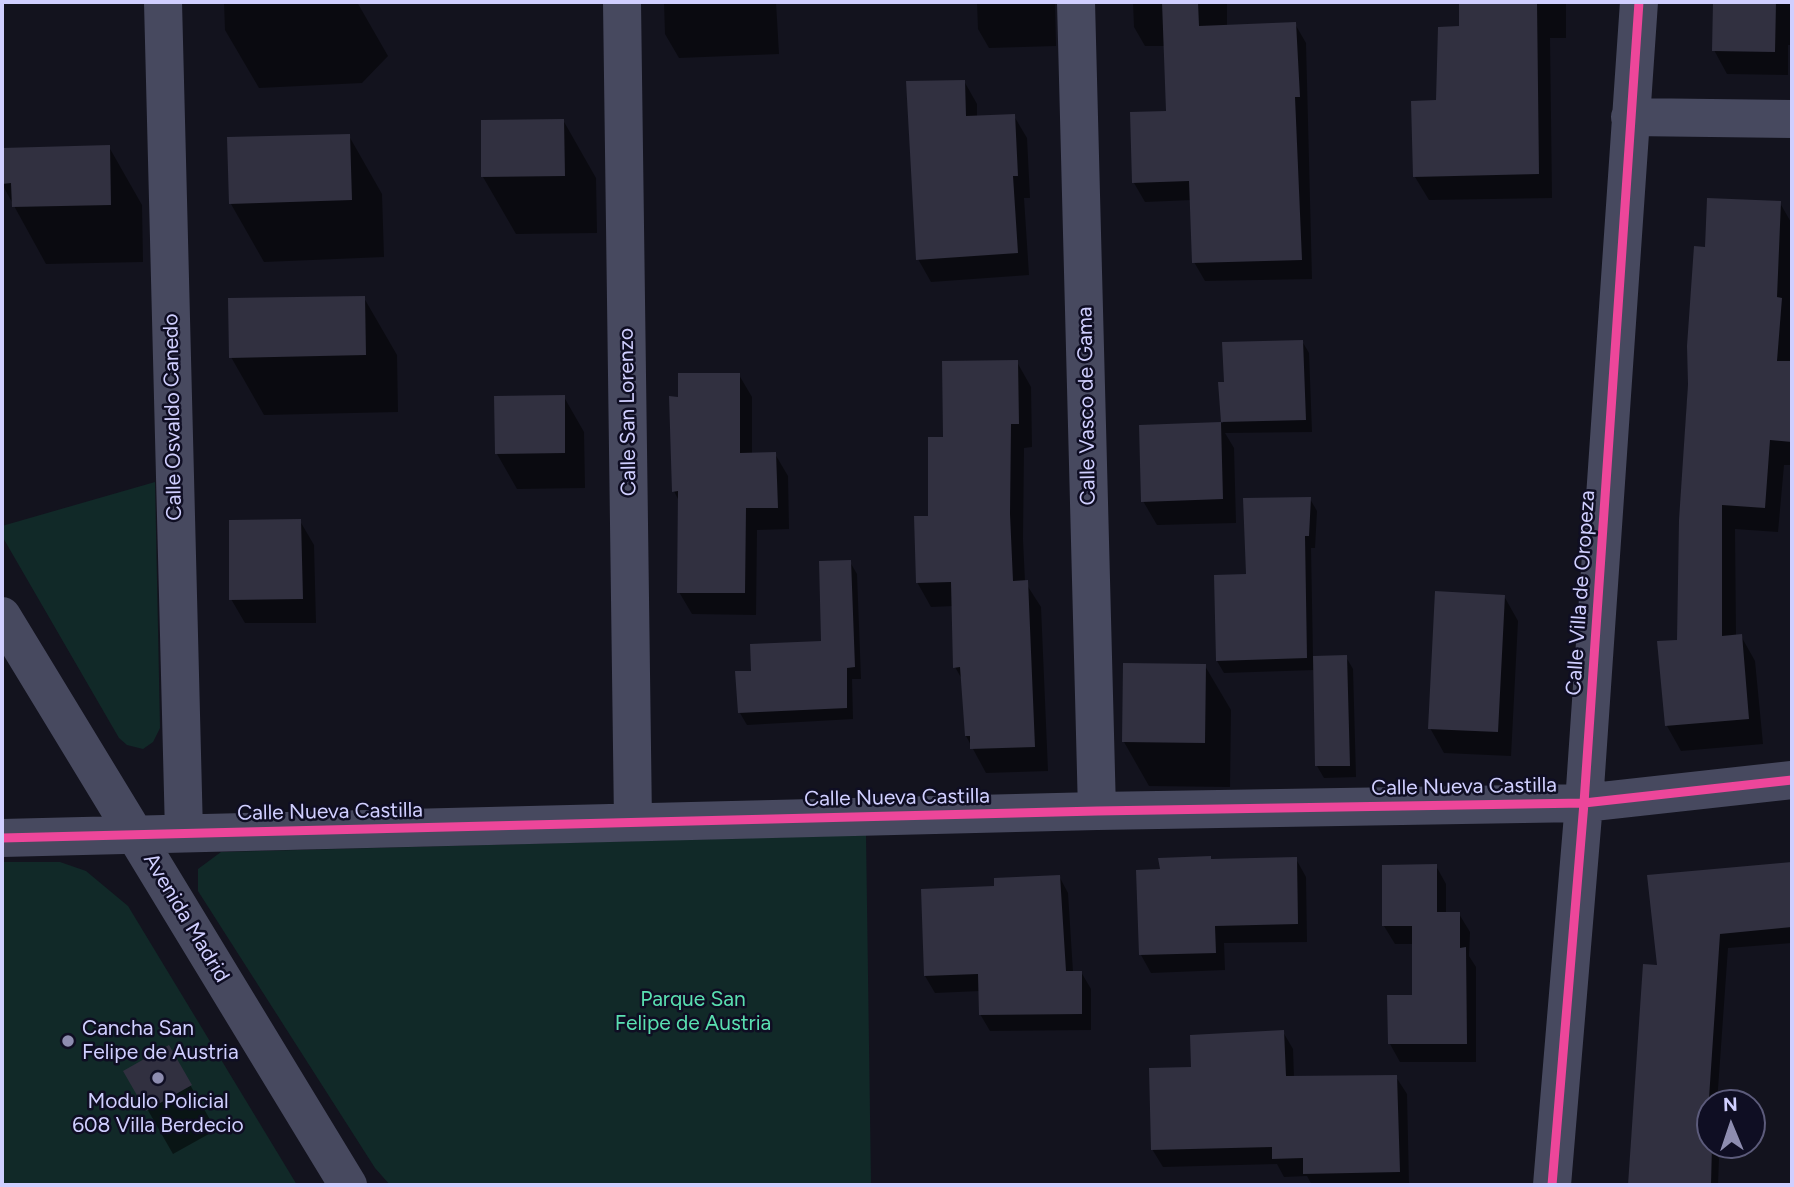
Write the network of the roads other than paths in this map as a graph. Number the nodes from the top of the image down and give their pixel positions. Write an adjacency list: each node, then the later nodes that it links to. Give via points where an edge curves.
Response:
1 (163, 2): 12 (street, Calle Osvaldo Canedo)
2 (622, 2): 11 (street, Calle San Lorenzo)
3 (1076, 2): 10 (street, Calle Vasco de Gama)
4 (1639, 2): 5 (street, Calle Villa de Oropeza)
5 (1630, 117): 6 (street); 9 (street, Calle Villa de Oropeza)
6 (1792, 119)
7 (2, 616): 13 (street, Avenida Madrid)
8 (1792, 780): 9 (street, Calle Nueva Castilla)
9 (1584, 803): 10 (street, Calle Nueva Castilla); 16 (street, Calle Villa de Oropeza)
10 (1097, 811): 11 (street, Calle Nueva Castilla)
11 (633, 822): 12 (street, Calle Nueva Castilla)
12 (184, 833): 13 (street, Calle Nueva Castilla)
13 (135, 834): 14 (street, Calle Nueva Castilla); 15 (street, Avenida Madrid)
14 (2, 838)
15 (348, 1185)
16 (1552, 1185)

